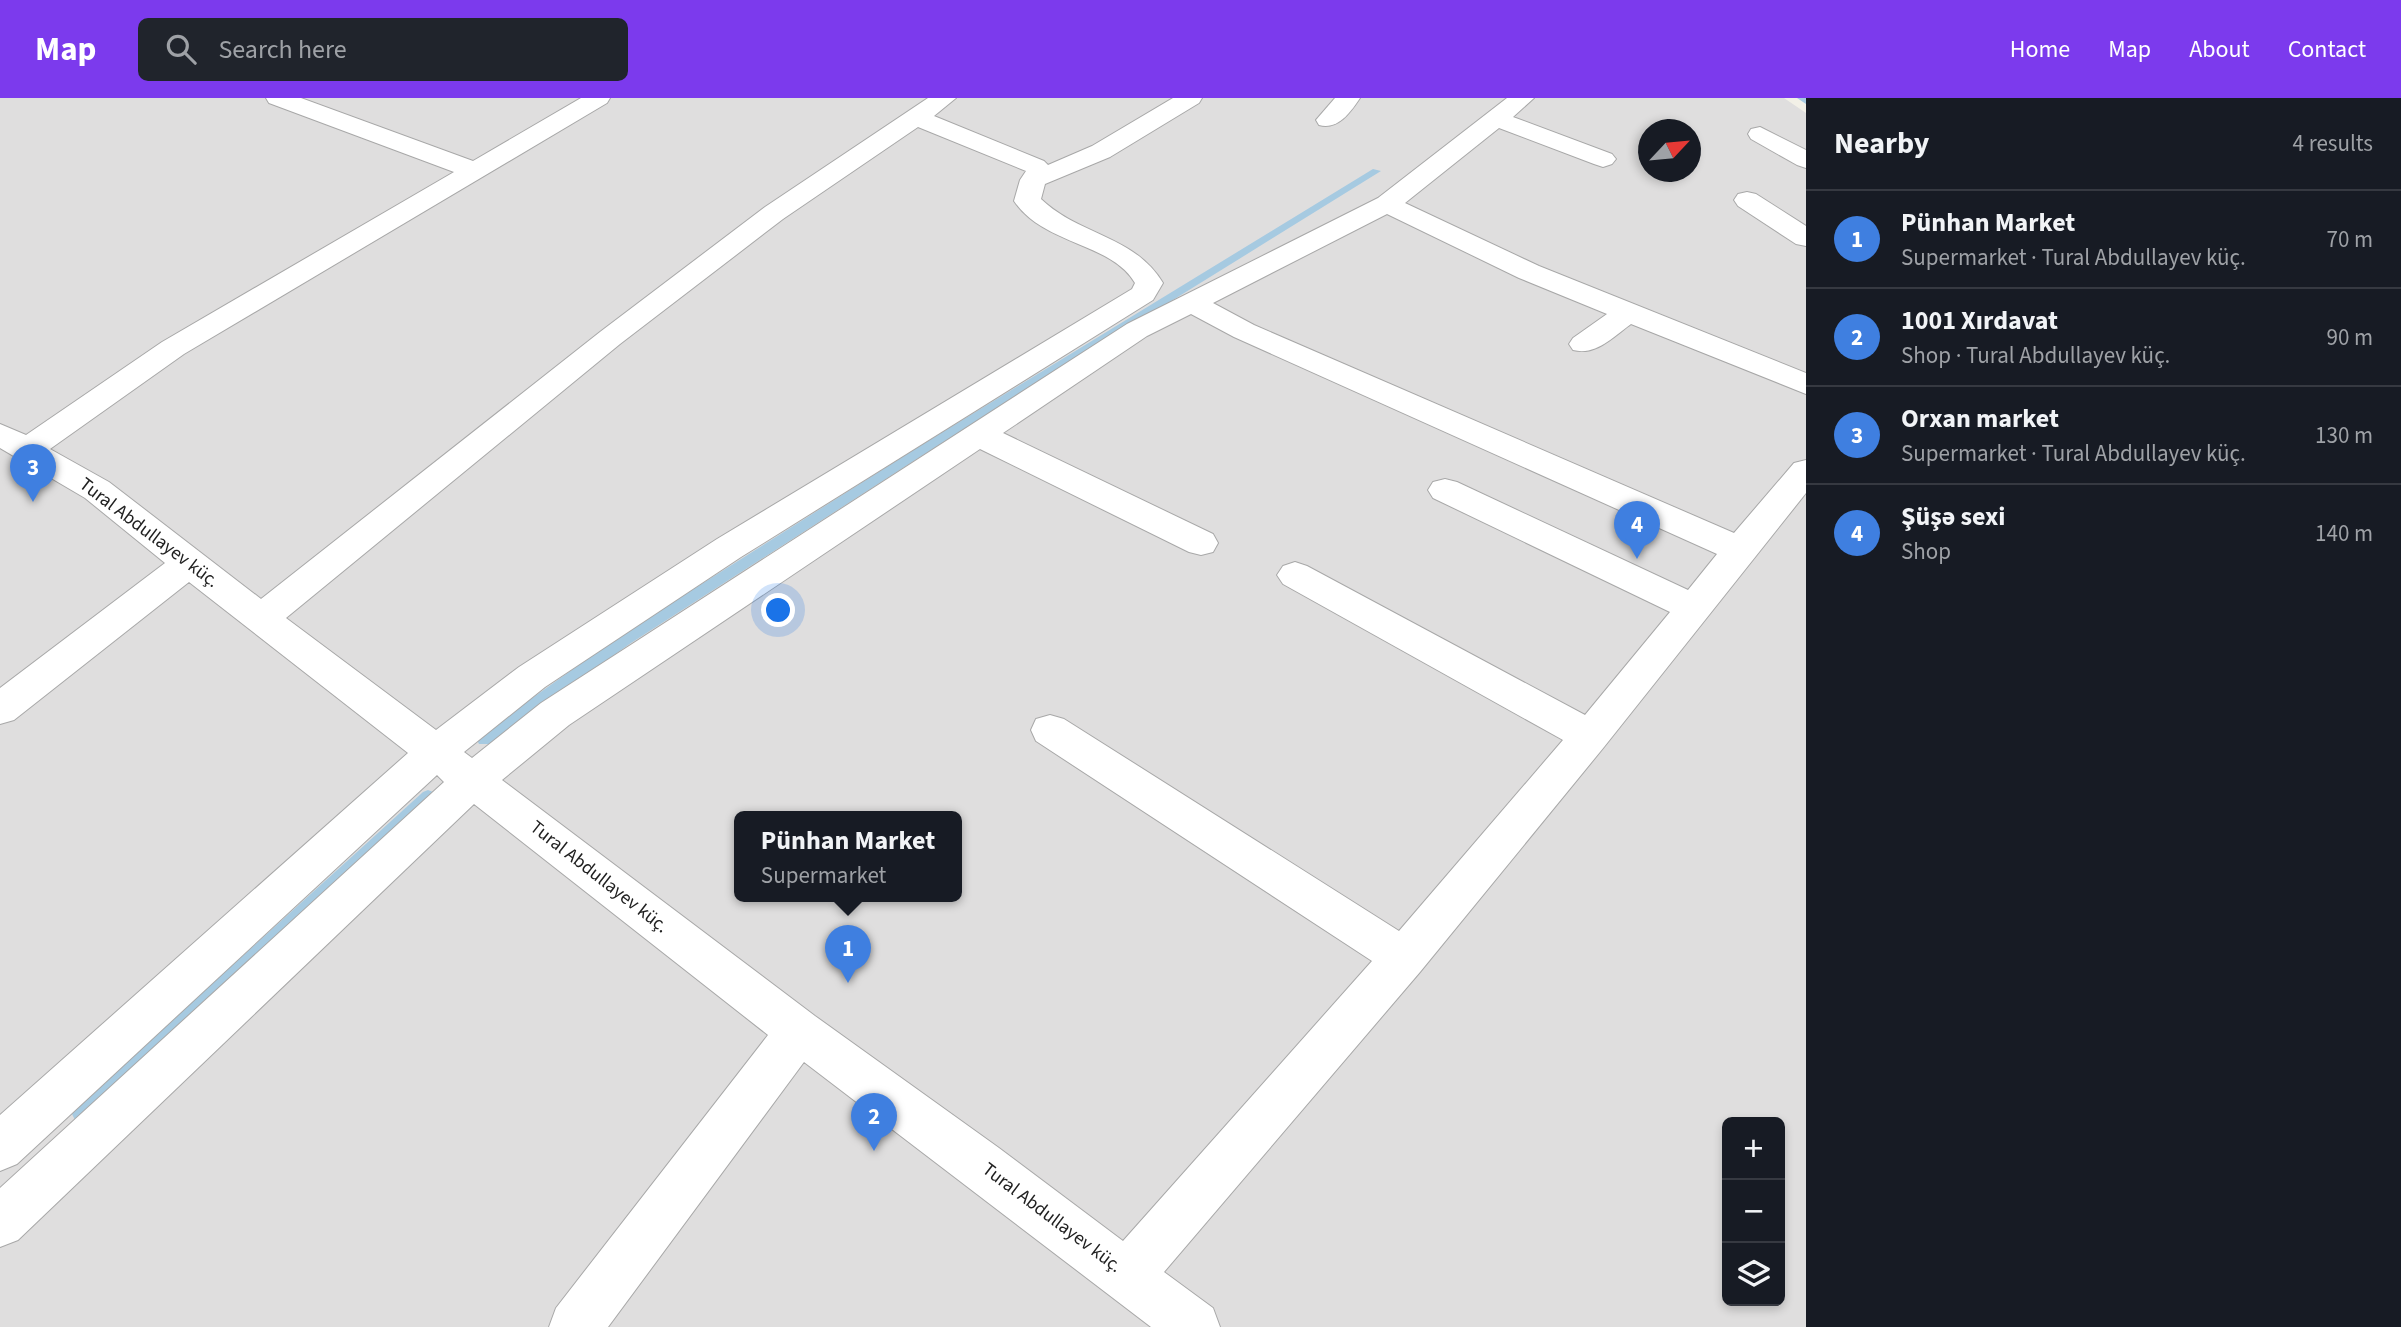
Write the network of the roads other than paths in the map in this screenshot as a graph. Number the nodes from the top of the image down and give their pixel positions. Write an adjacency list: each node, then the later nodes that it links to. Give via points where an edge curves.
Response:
1 (597, 98): 12 (street)
2 (944, 98): 7 (street)
3 (1190, 98): 13 (street, via 1107,149)
4 (1348, 98): 8 (street)
5 (290, 100): 12 (street)
6 (1509, 109): 10 (street); 15 (street)
7 (917, 118): 13 (street, via 1035,166); 30 (street, via 775,213 610,338)
8 (1328, 120)
9 (1760, 134): 11 (street)
10 (1603, 159)
11 (1806, 160)
12 (477, 171): 22 (street)
13 (1044, 175): 34 (street, via 1033,180 1027,201 1052,223 1144,271 1149,283 1143,294 729,548 533,677)
14 (1747, 200): 16 (street)
15 (1387, 204): 17 (street); 18 (street)
16 (1806, 238)
17 (1189, 302): 21 (street, via 1137,330); 26 (street, via 1244,331)
18 (1627, 313): 19 (street); 20 (street)
19 (1584, 344)
20 (1806, 384)
21 (977, 434): 25 (street); 35 (street, via 555,714)
22 (14, 441): 27 (street, Tural Abdullayev küç., via 97,490)
23 (1806, 471): 26 (street)
24 (1445, 490): 29 (street)
25 (1201, 543)
26 (1738, 549): 29 (street)
27 (189, 563): 30 (street, Tural Abdullayev küç.); 31 (street)
28 (1295, 575): 33 (street)
29 (1692, 607): 33 (street)
30 (261, 618): 34 (street, Tural Abdullayev küç.)
31 (0, 709)
32 (1050, 730): 36 (street)
33 (1590, 736): 36 (street)
34 (436, 752): 35 (street, Tural Abdullayev küç.); 38 (street)
35 (473, 780): 37 (street, Tural Abdullayev küç.); 39 (street)
36 (1404, 958): 40 (street)
37 (799, 1031): 40 (street, Tural Abdullayev küç.); 41 (street)
38 (0, 1147)
39 (0, 1222)
40 (1127, 1275): 42 (street, Tural Abdullayev küç.)
41 (575, 1327)
42 (1194, 1327)

